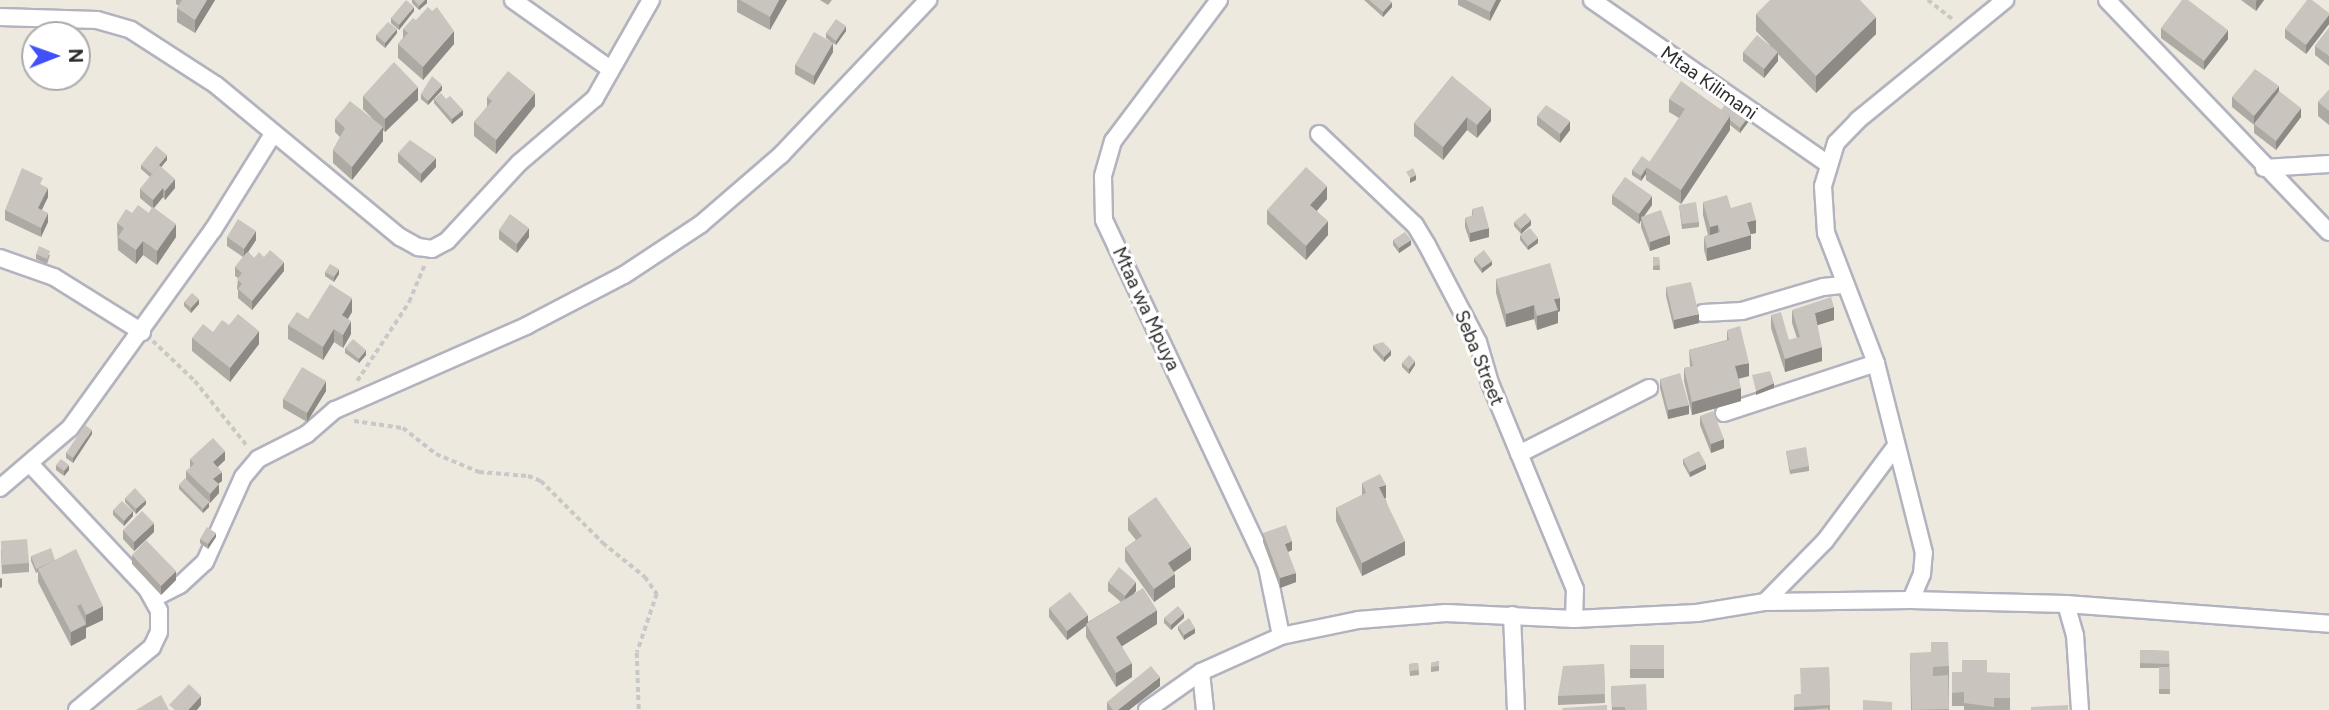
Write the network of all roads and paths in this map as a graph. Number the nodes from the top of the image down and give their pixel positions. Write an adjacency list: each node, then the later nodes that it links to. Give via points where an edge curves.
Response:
1 (513, 0): 11 (street)
2 (651, 0): 11 (street)
3 (928, 0): 26 (street, via 781,155 701,224 624,275 526,327)
4 (1219, 0): 39 (street, Mtaa wa Mpuya, via 1113,141 1103,177 1104,220 1266,567)
5 (1592, 0): 14 (street, Mtaa Kilimani)
6 (1928, 0): 10 (path)
7 (2005, 0): 10 (street)
8 (2107, 0): 16 (street)
9 (0, 17): 12 (street, via 97,20 131,30 216,85)
10 (1968, 30): 14 (street, via 1858,120 1836,143)
11 (610, 69): 18 (street, via 595,98 519,163 447,241)
12 (273, 134): 18 (street, via 400,237); 22 (street)
13 (1319, 134): 28 (street, Seba Street, via 1415,225 1478,342)
14 (1828, 164): 20 (street, via 1823,186 1826,233)
15 (2329, 164): 16 (street)
16 (2264, 168): 17 (street)
17 (2329, 232)
18 (432, 249): 26 (path, via 409,302)
19 (0, 258): 22 (street, via 54,277)
20 (1843, 285): 21 (street, via 1823,286 1742,312); 23 (street)
21 (1703, 313)
22 (142, 332): 29 (path, via 195,382); 30 (street, via 70,428)
23 (1876, 363): 25 (street); 27 (street)
24 (1649, 388): 28 (street)
25 (1724, 413)
26 (330, 414): 29 (street, via 307,434); 42 (path, via 391,424 436,454 479,472 528,476 566,501 657,594 637,653)
27 (1895, 447): 33 (street, via 1924,552 1922,574); 34 (street, via 1825,541)
28 (1519, 454): 37 (street, Seba Street, via 1575,589)
29 (258, 460): 32 (street, via 243,477 205,562 180,586)
30 (32, 466): 31 (street); 32 (street)
31 (0, 488)
32 (154, 598): 41 (street, via 160,620 152,647)
33 (1911, 600): 34 (street); 35 (street)
34 (1765, 602): 37 (street, via 1697,613)
35 (2066, 604): 38 (street); 46 (street, via 2075,635)
36 (1512, 615): 37 (street); 39 (street, via 1446,613 1358,620); 45 (street)
37 (1574, 619)
38 (2329, 624)
39 (1281, 636): 40 (street)
40 (1201, 671): 43 (street); 44 (street)
41 (78, 710)
42 (639, 710)
43 (1147, 710)
44 (1205, 710)
45 (1516, 710)
46 (2080, 710)

